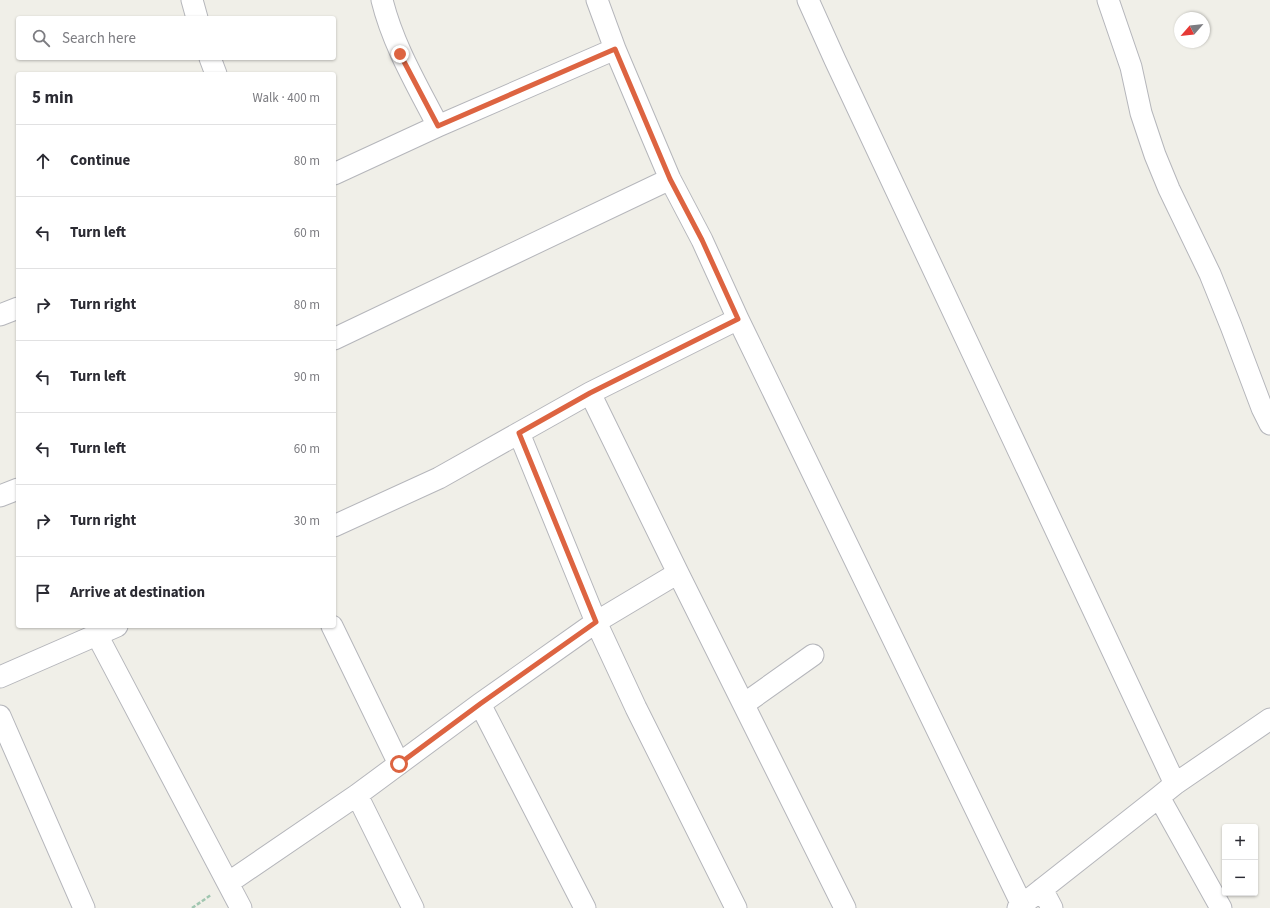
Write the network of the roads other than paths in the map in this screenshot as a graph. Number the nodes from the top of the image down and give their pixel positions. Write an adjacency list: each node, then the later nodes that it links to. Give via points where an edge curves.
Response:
1 (192, 0): 6 (street)
2 (382, 0): 10 (street, via 400,54)
3 (597, 0): 7 (street)
4 (808, 0): 35 (street)
5 (1108, 0): 18 (street, via 1131,67 1155,155 1210,274)
6 (196, 16)
7 (615, 49): 10 (street); 12 (street)
8 (211, 60): 9 (street)
9 (215, 72)
10 (438, 126): 11 (street)
11 (336, 173)
12 (670, 179): 15 (street, via 702,240); 16 (street)
13 (16, 309): 14 (street)
14 (0, 315)
15 (738, 319): 17 (street); 39 (street)
16 (336, 338)
17 (590, 393): 19 (street); 23 (street)
18 (1270, 424)
19 (519, 433): 22 (street, via 439,478); 24 (street)
20 (16, 490): 21 (street)
21 (0, 496)
22 (336, 525)
23 (678, 573): 24 (street); 31 (street)
24 (596, 622): 30 (street); 44 (street)
25 (113, 628): 27 (street)
26 (333, 628): 34 (street)
27 (97, 635): 29 (street); 37 (street)
28 (813, 655): 31 (street)
29 (0, 677)
30 (480, 704): 34 (street); 43 (street)
31 (744, 704): 45 (street)
32 (0, 716): 40 (street)
33 (1270, 720): 35 (street)
34 (399, 764): 36 (street)
35 (1167, 791): 38 (street); 47 (street)
36 (357, 795): 37 (street); 42 (street)
37 (228, 883): 41 (street)
38 (1042, 889): 39 (street); 46 (street)
39 (1020, 907)
40 (84, 908)
41 (241, 908)
42 (413, 908)
43 (585, 908)
44 (736, 908)
45 (845, 908)
46 (1052, 908)
47 (1221, 908)

